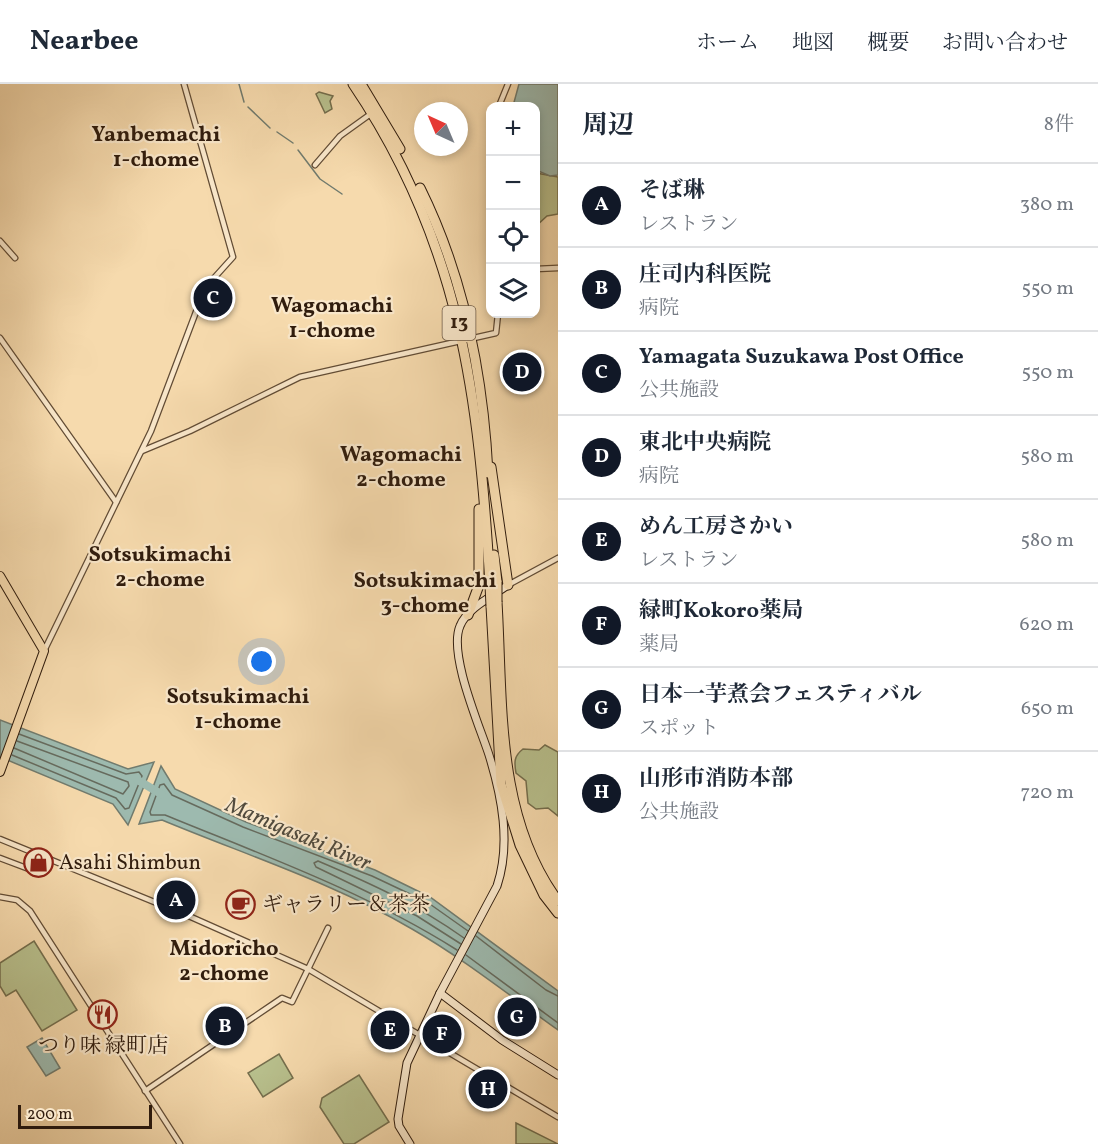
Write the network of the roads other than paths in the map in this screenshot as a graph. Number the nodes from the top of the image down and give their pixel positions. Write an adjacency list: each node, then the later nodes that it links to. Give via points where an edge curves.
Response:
1 (184, 84): 16 (street, via 232,257 205,288)
2 (353, 84): 6 (highway, 13)
3 (361, 84): 14 (highway, 13, via 390,128 427,201 451,263)
4 (507, 84): 5 (street)
5 (500, 102)
6 (372, 113): 7 (street, via 340,136); 14 (highway, 13, via 421,205)
7 (315, 165)
8 (0, 241): 9 (street)
9 (15, 258)
10 (558, 268): 11 (street)
11 (540, 269)
12 (498, 318): 14 (street, via 496,333)
13 (0, 338): 17 (street)
14 (467, 338): 15 (highway, 13); 16 (street, via 300,377)
15 (483, 439): 20 (highway); 21 (highway, 13, bridge); 22 (highway, via 478,585)
16 (142, 451): 17 (street)
17 (116, 502): 23 (street)
18 (558, 558): 20 (street)
19 (0, 576): 23 (main road)
20 (508, 585): 22 (street)
21 (494, 604): 29 (highway, 13, via 508,780 526,841); 30 (highway, 13, via 501,784 520,845 544,895)
22 (468, 615): 33 (street, via 460,624 458,647 468,695 492,766 505,845 503,867 489,903)
23 (44, 651): 24 (main road)
24 (0, 772)
25 (0, 839): 32 (street)
26 (0, 858): 27 (street)
27 (29, 869)
28 (0, 897): 36 (street, via 17,900 30,911)
29 (558, 901)
30 (558, 913)
31 (328, 928): 32 (street)
32 (308, 969): 34 (street); 36 (street, via 292,1002 282,998)
33 (440, 993): 34 (street); 35 (street, via 495,1036)
34 (420, 1034): 37 (street); 39 (street, via 407,1063 398,1119)
35 (558, 1075)
36 (146, 1091): 38 (street)
37 (558, 1117)
38 (180, 1144)
39 (410, 1144)

